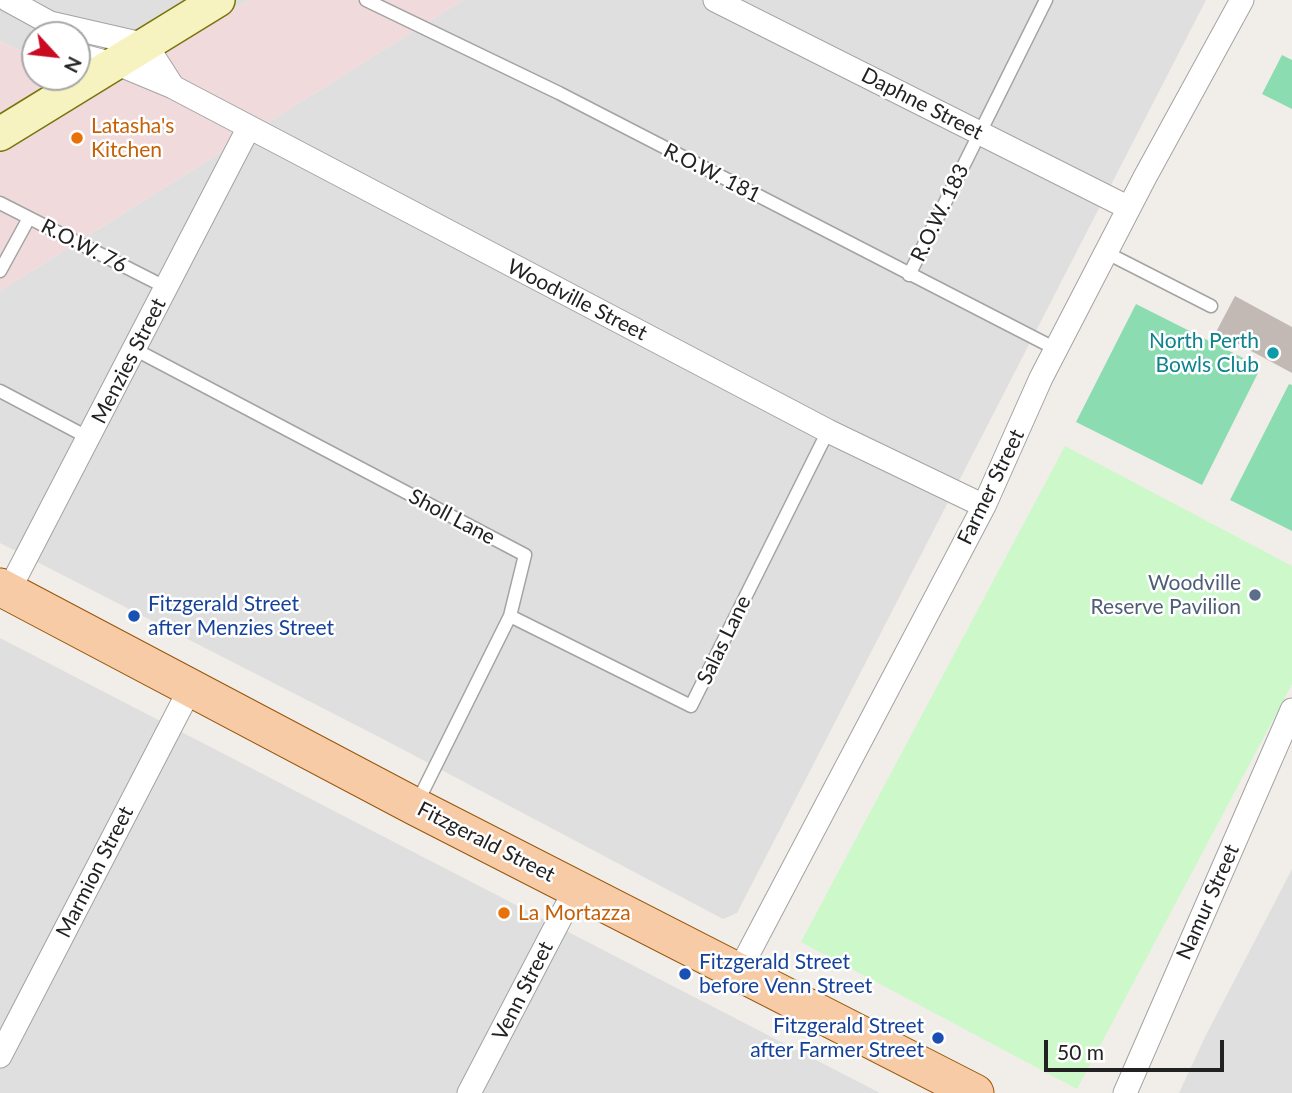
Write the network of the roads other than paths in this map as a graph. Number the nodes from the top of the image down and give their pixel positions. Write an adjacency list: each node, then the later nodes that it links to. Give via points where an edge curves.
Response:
1 (176, 0): 9 (main road)
2 (218, 0): 10 (main road)
3 (366, 0): 25 (lane, R.O.W. 181, via 559,93)
4 (715, 0): 18 (street, Daphne Street)
5 (1046, 0): 18 (lane, R.O.W. 183)
6 (1242, 0): 21 (street, Farmer Street)
7 (12, 1): 8 (street, Woodville Street)
8 (47, 21)
9 (91, 45)
10 (91, 46)
11 (91, 46): 13 (street, Woodville Street)
12 (91, 47): 13 (street, Woodville Street)
13 (173, 87): 17 (street, Woodville Street)
14 (28, 91): 16 (main road)
15 (44, 91): 19 (main road)
16 (0, 109)
17 (248, 129): 26 (street, Menzies Street); 31 (street, Woodville Street)
18 (979, 133): 21 (street, Daphne Street); 25 (lane, R.O.W. 183)
19 (0, 134)
20 (0, 203): 22 (lane, R.O.W. 76)
21 (1129, 208): 23 (street, Farmer Street)
22 (29, 218): 24 (lane); 26 (lane, R.O.W. 76)
23 (1107, 253): 27 (lane); 28 (street, Farmer Street)
24 (0, 271)
25 (909, 275): 28 (lane, R.O.W. 181)
26 (167, 288): 29 (street, Menzies Street)
27 (1211, 306)
28 (1056, 349): 33 (street, Farmer Street)
29 (136, 350): 32 (street, Menzies Street); 35 (lane, Sholl Lane, via 525,555)
30 (0, 391): 32 (lane)
31 (828, 430): 33 (street, Woodville Street); 35 (lane, Salas Lane, via 691,706)
32 (89, 438): 34 (street, Menzies Street)
33 (984, 506): 40 (street, Farmer Street)
34 (4, 589): 36 (main road, Fitzgerald Street)
35 (510, 616): 38 (lane, Sholl Lane)
36 (190, 689): 38 (main road, Fitzgerald Street); 41 (street, Marmion Street)
37 (1292, 710): 44 (street, Namur Street)
38 (415, 807): 39 (main road, Fitzgerald Street)
39 (576, 888): 40 (main road, Fitzgerald Street); 42 (street, Venn Street)
40 (738, 973): 43 (main road, Fitzgerald Street)
41 (0, 1056)
42 (469, 1093)
43 (975, 1093)
44 (1125, 1093)

